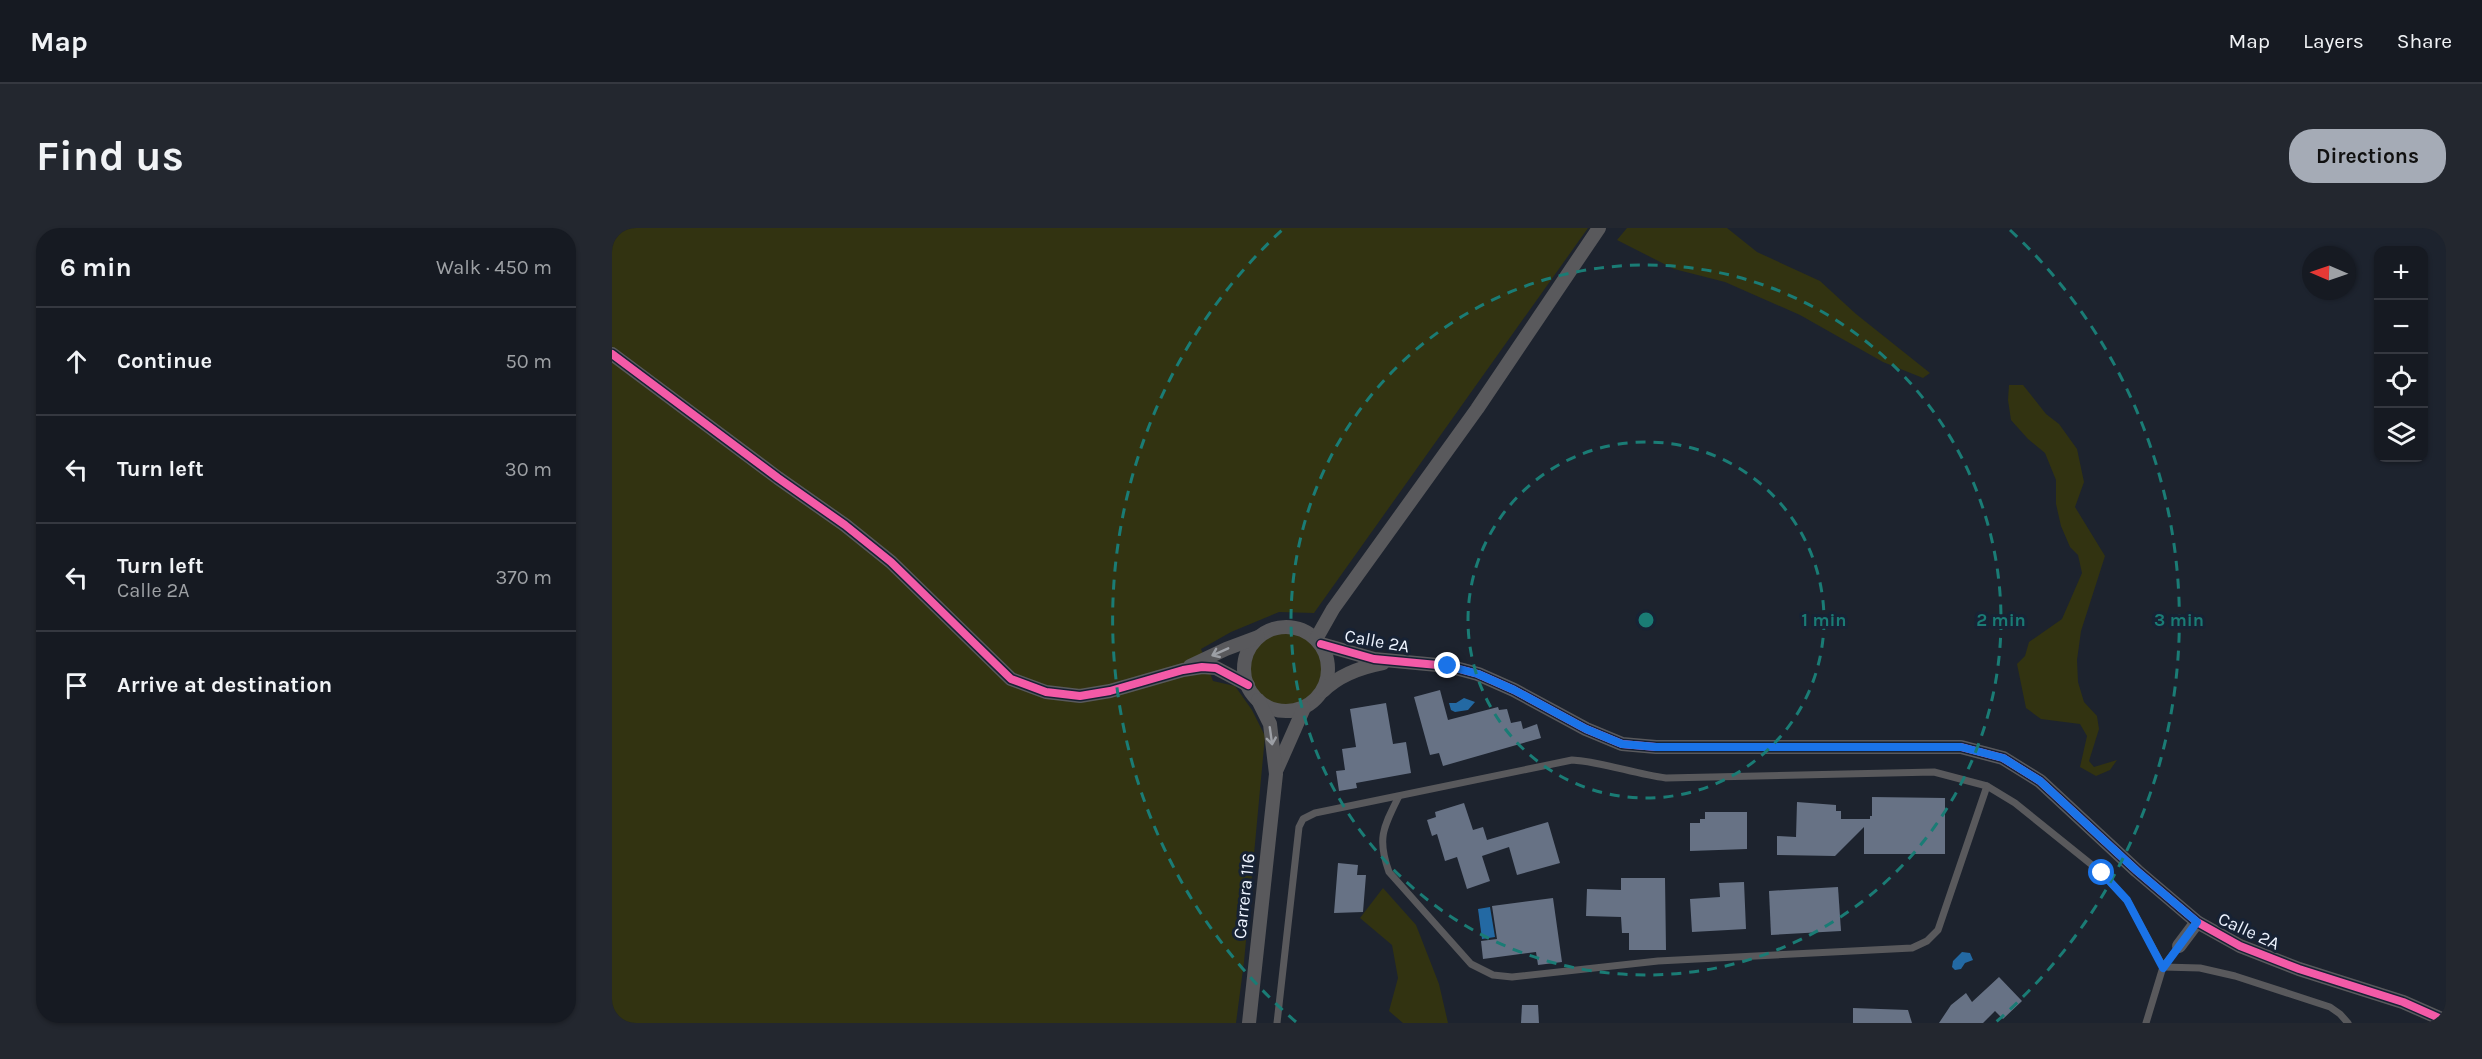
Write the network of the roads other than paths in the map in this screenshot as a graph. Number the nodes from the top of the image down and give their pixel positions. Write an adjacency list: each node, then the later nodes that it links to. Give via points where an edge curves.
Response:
1 (1599, 228): 3 (street, via 1477,409)
2 (612, 354): 8 (street, via 891,562 1011,679 1046,692 1080,696)
3 (1333, 609): 4 (street); 6 (street)
4 (1303, 630): 5 (street, via 1280,627); 6 (street)
5 (1258, 637): 8 (street, one-way to 8); 9 (street, via 1244,665)
6 (1318, 641): 7 (street, Calle 2A, via 1359,656); 10 (street, via 1329,667)
7 (1393, 662): 10 (street, Calle 2A, via 1371,665); 16 (street, Calle 2A, via 1448,666 1478,674 1622,744 1961,747 1982,751 2022,768 2040,781)
8 (1183, 670): 9 (street, via 1216,668)
9 (1248, 685): 11 (street)
10 (1323, 691): 12 (street)
11 (1258, 700): 12 (street, via 1280,711); 13 (street, Carrera 116, one-way to 13, via 1270,724)
12 (1304, 708): 13 (street, Carrera 116)
13 (1276, 774): 20 (street, Carrera 116)
14 (1987, 786): 15 (lane, via 1934,772 1666,778 1572,760); 15 (lane, via 1938,930 1912,948 1658,961 1512,976 1494,975 1471,964 1389,872 1381,839); 18 (lane, via 2102,873 2127,900)
15 (1398, 798): 21 (lane, via 1309,815 1299,827)
16 (2197, 922): 17 (street); 19 (street, Calle 2A, via 2240,946 2403,1002)
17 (2178, 946): 18 (lane)
18 (2163, 968): 22 (lane); 23 (lane, via 2200,968 2235,976 2330,1007)
19 (2446, 1021)
20 (1249, 1023)
21 (1276, 1023)
22 (2146, 1023)
23 (2348, 1023)

